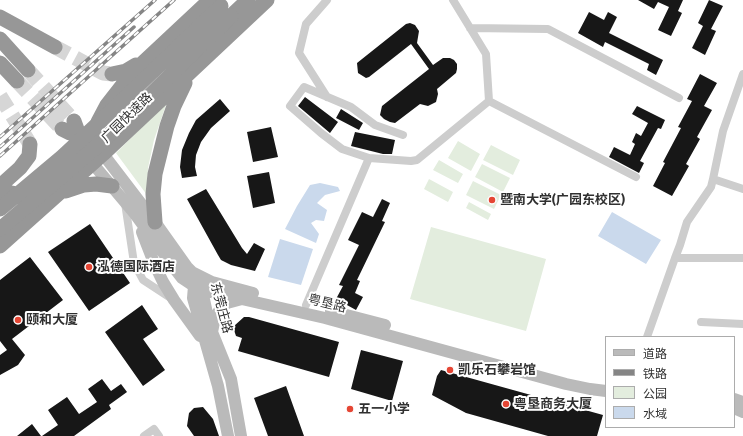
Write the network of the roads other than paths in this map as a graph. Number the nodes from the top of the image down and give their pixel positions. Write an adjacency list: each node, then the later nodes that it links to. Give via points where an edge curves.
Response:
1 (248, 0): 5 (highway, 广园快速路)
2 (266, 0): 14 (highway)
3 (327, 0): 18 (street, via 306,24 299,53)
4 (453, 0): 7 (street)
5 (223, 5): 10 (highway); 36 (highway, 广园快速路, bridge, via 62,157); 39 (highway, 广园快速路, bridge, via 102,142)
6 (0, 16): 9 (highway)
7 (470, 28): 19 (street, via 548,30); 20 (street, via 486,54)
8 (0, 40): 12 (highway)
9 (55, 47)
10 (144, 61): 13 (highway, via 126,71); 17 (highway, via 142,76 145,84 158,93); 24 (highway, via 107,105)
11 (0, 63): 16 (highway)
12 (28, 70)
13 (112, 74)
14 (190, 74): 17 (highway); 38 (highway, via 167,126 155,174)
15 (743, 74): 29 (street, via 723,131)
16 (17, 81)
17 (169, 93): 22 (highway)
18 (327, 97): 23 (street, via 350,107 375,125); 26 (street, via 304,87 290,106 342,149)
19 (679, 98)
20 (489, 101): 26 (street, via 417,160); 28 (street)
21 (68, 125): 24 (highway)
22 (130, 129): 24 (highway, via 110,138); 27 (highway)
23 (403, 135)
24 (83, 142): 27 (highway); 34 (highway, via 68,175)
25 (30, 144): 30 (highway, via 29,156)
26 (369, 158): 47 (street)
27 (98, 159): 31 (main road, 粤垦路); 34 (highway); 38 (main road, 粤垦路)
28 (636, 177)
29 (714, 179): 32 (street); 42 (street, via 687,222)
30 (0, 186)
31 (112, 186): 34 (highway, via 81,186); 35 (main road, 粤垦路)
32 (743, 189)
33 (0, 193): 40 (highway, via 12,193 24,199 26,213)
34 (53, 198): 40 (highway)
35 (125, 202): 37 (main road, 粤垦路); 46 (street, via 134,263 143,280)
36 (0, 209)
37 (135, 214): 44 (main road, 粤垦路, via 182,278); 46 (main road, via 154,263)
38 (155, 222): 44 (main road, 粤垦路)
39 (0, 229)
40 (18, 230): 41 (highway)
41 (0, 246)
42 (675, 258): 43 (street); 51 (street)
43 (743, 258)
44 (198, 283): 45 (main road, 粤垦路); 47 (main road, 粤垦路, via 212,282); 50 (main road, 东莞庄路); 52 (main road, 东莞庄路, via 193,298)
45 (243, 299): 50 (main road, via 227,303 221,308 215,317); 54 (main road, 粤垦路, via 325,318 558,382)
46 (174, 300): 52 (main road)
47 (306, 305): 53 (main road, 粤垦路, via 588,382)
48 (701, 322): 49 (street)
49 (743, 324)
50 (212, 333): 58 (main road, 东莞庄路, via 230,379)
51 (647, 336)
52 (206, 345): 57 (main road, 东莞庄路, via 218,386)
53 (605, 384)
54 (605, 391)
55 (144, 436): 56 (street, via 154,429)
56 (159, 436)
57 (228, 436)
58 (241, 436)

